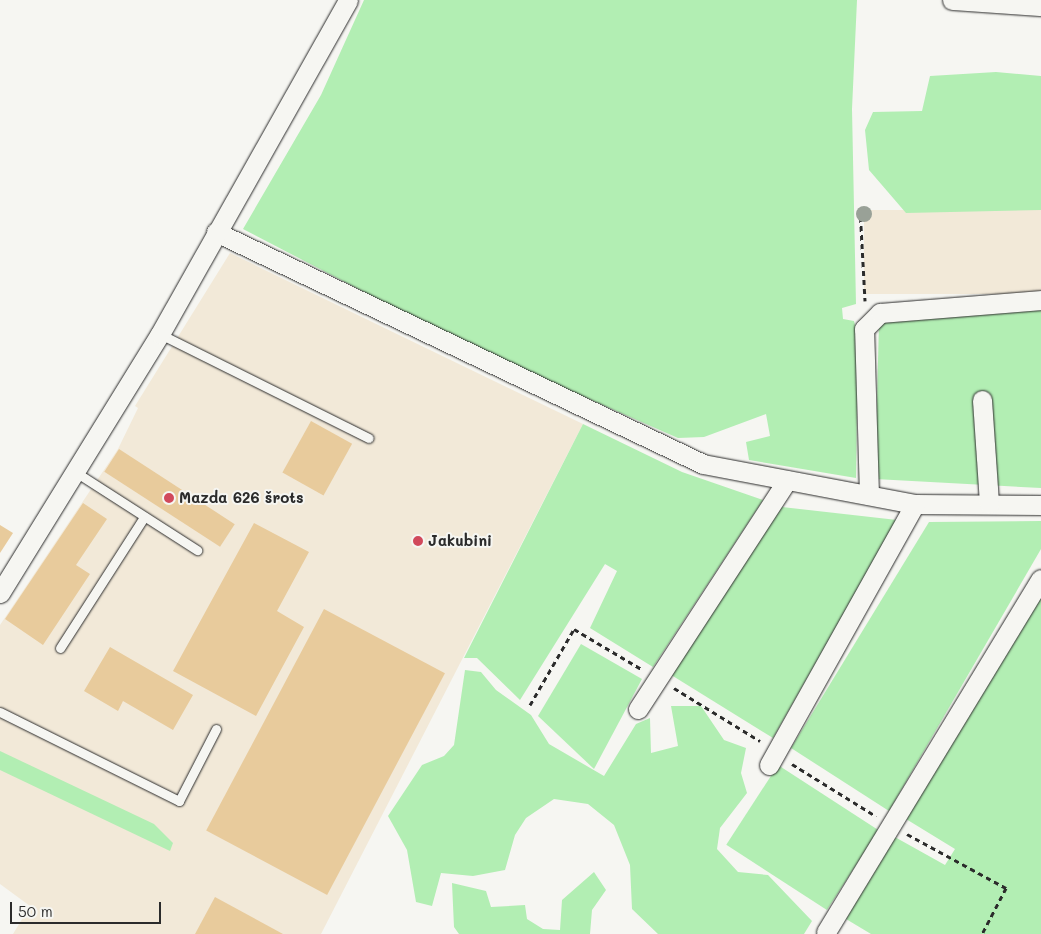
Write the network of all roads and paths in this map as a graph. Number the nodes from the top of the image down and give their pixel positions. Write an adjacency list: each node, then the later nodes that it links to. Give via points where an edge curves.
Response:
1 (348, 0): 5 (street)
2 (952, 0): 3 (street)
3 (1041, 6)
4 (860, 208): 7 (path)
5 (216, 232): 8 (street); 12 (street, via 703,464)
6 (1041, 300): 7 (street, via 880,313)
7 (864, 329): 13 (street)
8 (160, 334): 10 (lane); 11 (street)
9 (982, 400): 15 (street)
10 (369, 438)
11 (77, 473): 17 (lane); 20 (street)
12 (787, 480): 13 (street); 22 (street)
13 (869, 495): 14 (street)
14 (915, 504): 15 (street); 25 (street)
15 (990, 504): 16 (street)
16 (1041, 505)
17 (144, 517): 18 (lane); 21 (lane)
18 (197, 550)
19 (1041, 579): 26 (street)
20 (0, 593)
21 (60, 648)
22 (638, 709)
23 (0, 712): 24 (lane, via 179,801)
24 (216, 729)
25 (772, 758): 26 (path)
26 (888, 824): 27 (street); 28 (path, via 1006,888)
27 (826, 932)
28 (982, 934)

